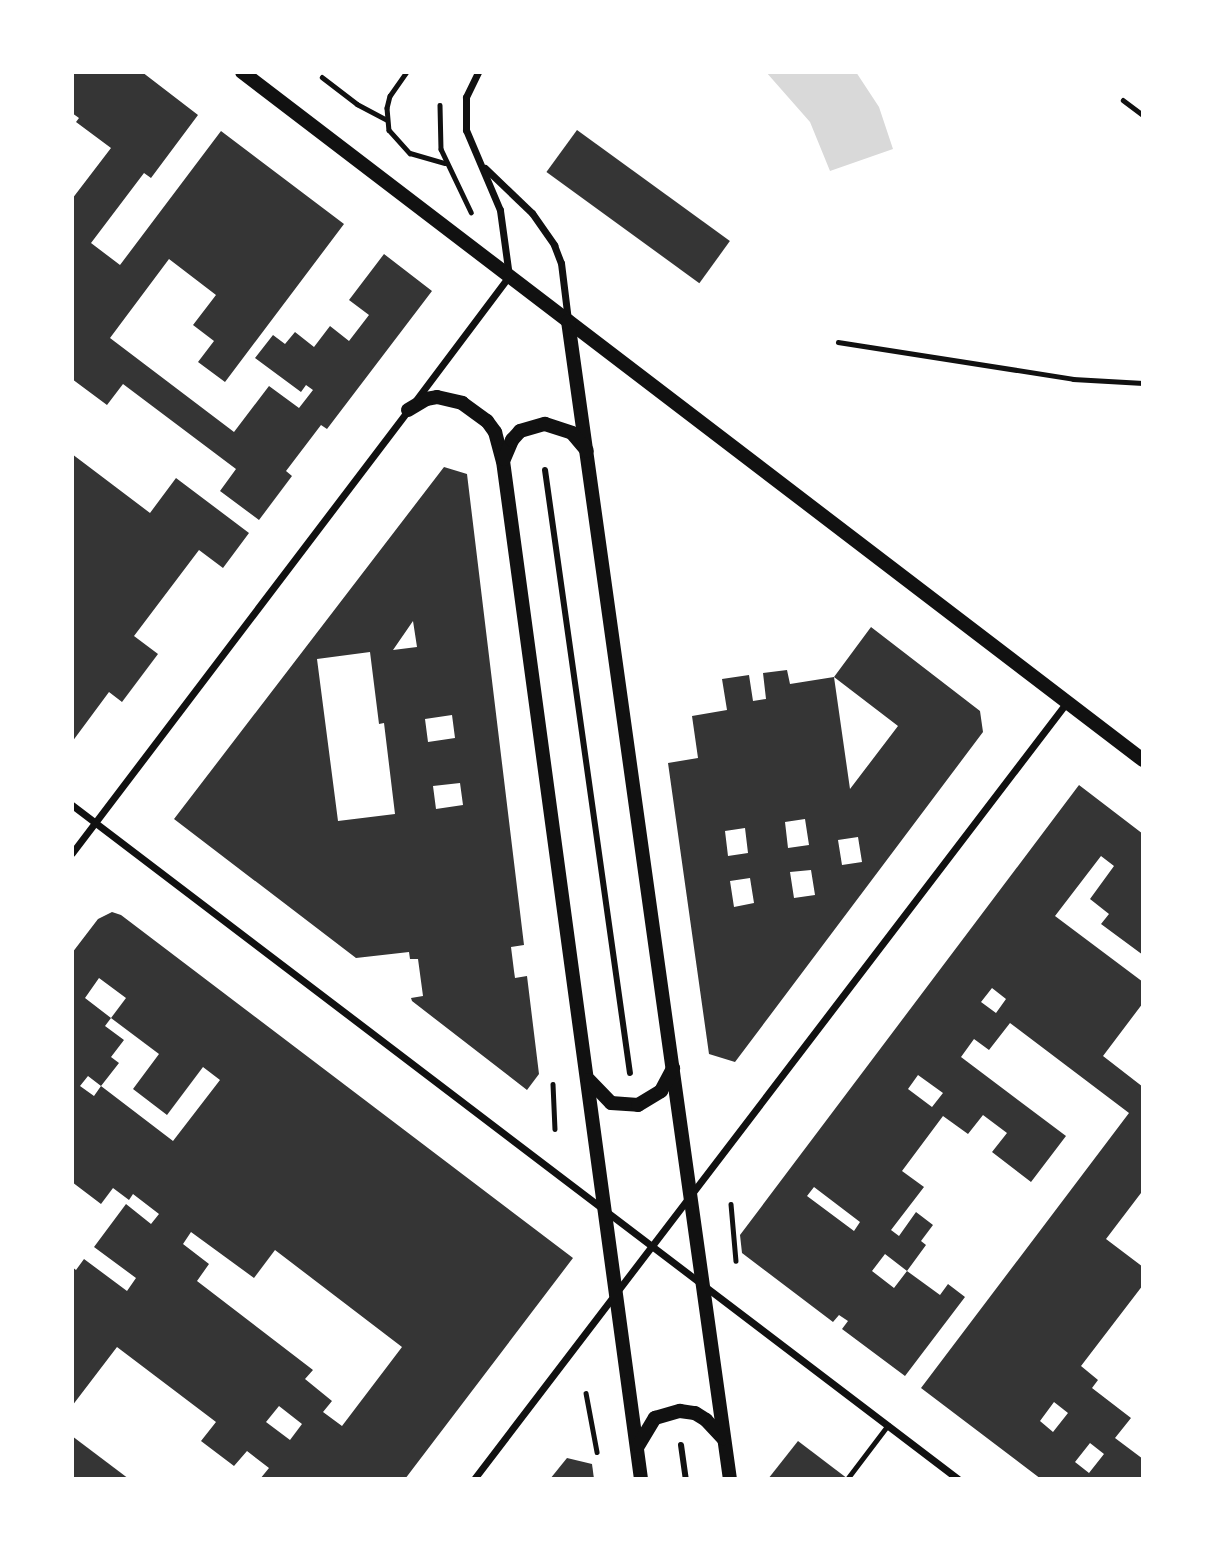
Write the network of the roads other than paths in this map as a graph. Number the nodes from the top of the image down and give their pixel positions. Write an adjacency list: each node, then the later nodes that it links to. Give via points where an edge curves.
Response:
1 (242, 72): 4 (main road)
2 (478, 72): 3 (street, via 464,113)
3 (482, 165): 4 (street, via 500,210); 5 (street, via 533,213 554,245 561,263)
4 (509, 276): 5 (main road); 6 (street)
5 (568, 321): 7 (main road); 10 (main road)
6 (408, 410): 8 (main road, via 437,397 462,403 495,432); 13 (street)
7 (588, 452): 8 (main road, via 572,433 545,424 520,431); 15 (main road)
8 (503, 461): 17 (main road)
9 (545, 470): 16 (street)
10 (1067, 701): 11 (main road); 18 (street)
11 (1143, 760)
12 (72, 805): 13 (street)
13 (95, 823): 14 (street); 19 (street)
14 (72, 853)
15 (673, 1068): 17 (main road, via 661,1091 638,1105 611,1103); 18 (main road)
16 (630, 1073)
17 (588, 1079): 19 (main road)
18 (691, 1195): 20 (street); 21 (main road)
19 (605, 1209): 20 (street); 22 (main road)
20 (652, 1245): 21 (street); 22 (street)
21 (703, 1284): 23 (street); 24 (main road)
22 (616, 1293): 26 (main road); 27 (street)
23 (888, 1425): 31 (lane); 32 (street)
24 (724, 1439): 26 (main road, via 695,1413 667,1412 646,1428); 30 (main road)
25 (681, 1445): 29 (street)
26 (637, 1450): 28 (main road)
27 (474, 1479)
28 (641, 1479)
29 (686, 1479)
30 (730, 1479)
31 (847, 1479)
32 (958, 1479)

